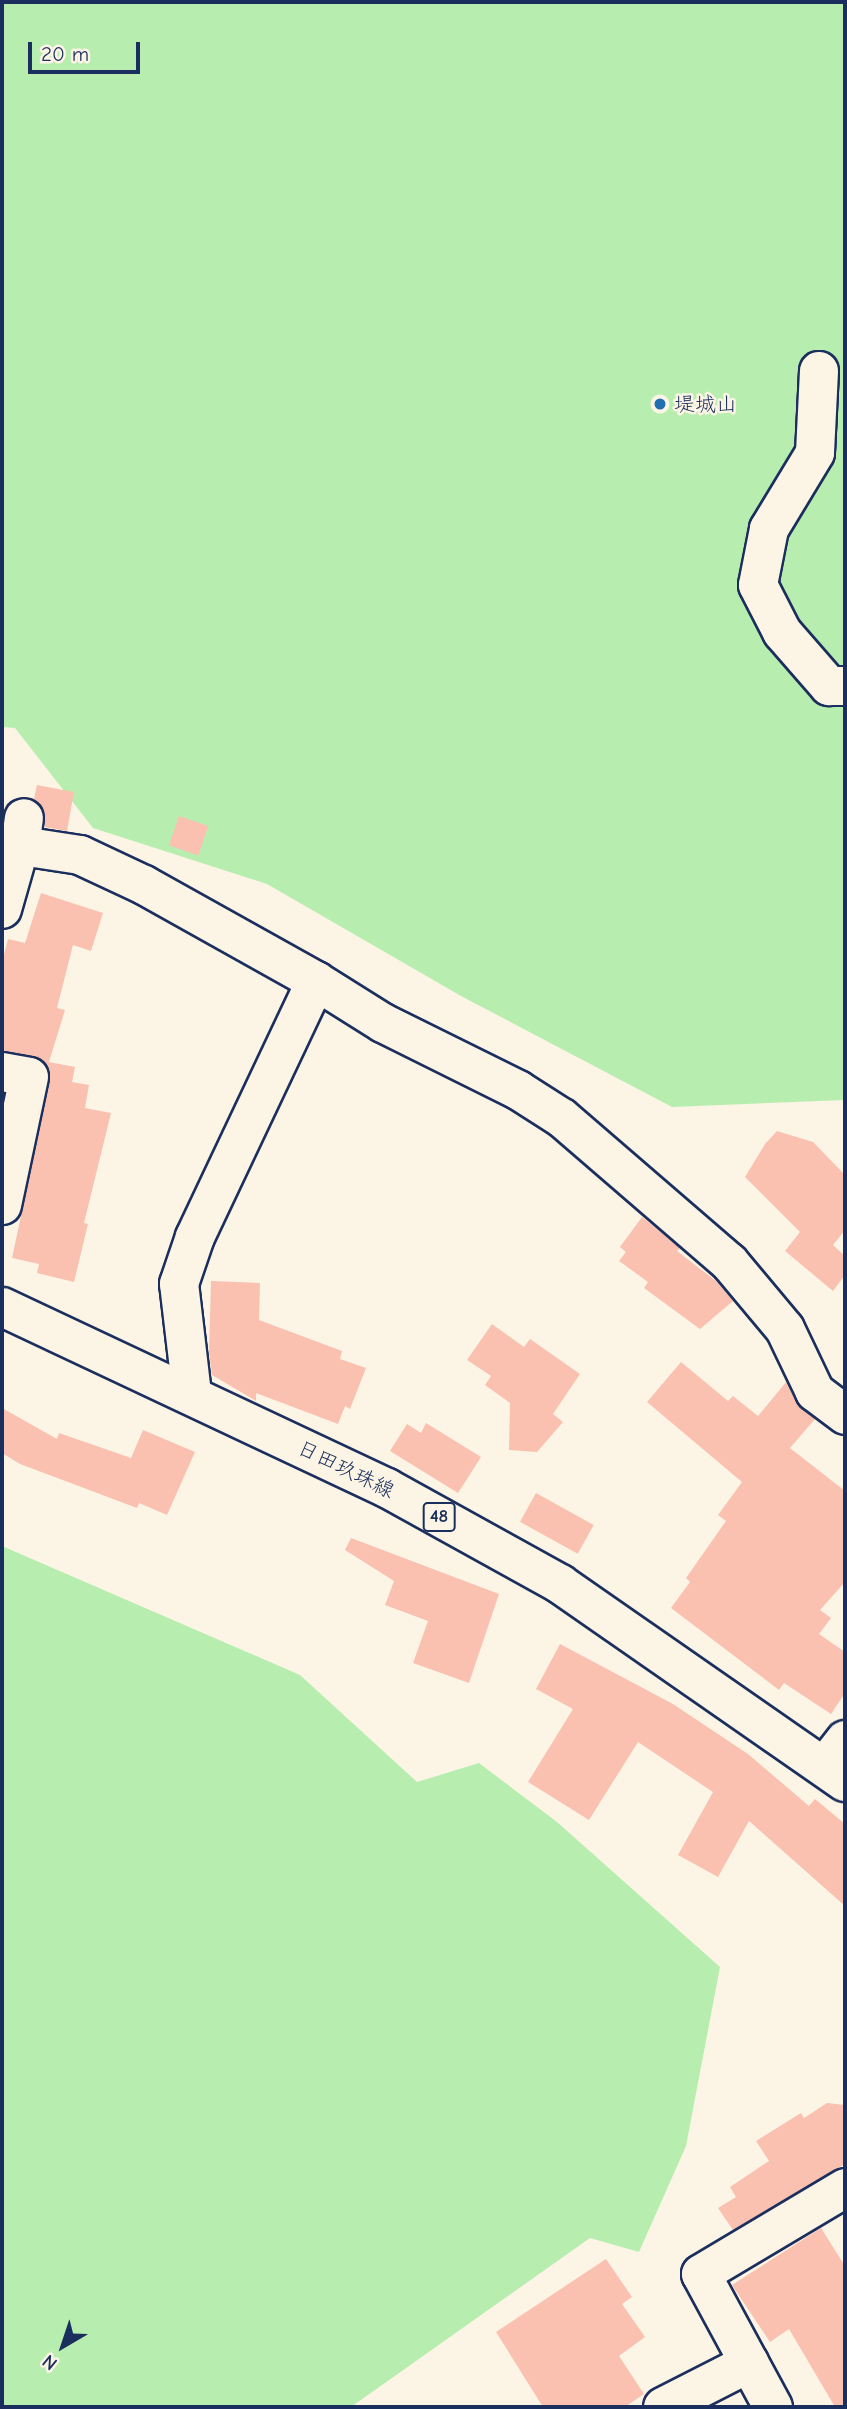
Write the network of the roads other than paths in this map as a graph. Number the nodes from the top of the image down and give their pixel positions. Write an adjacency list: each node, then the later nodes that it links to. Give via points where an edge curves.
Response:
1 (819, 372): 2 (street, via 815,453 769,529 758,585 782,632 829,686)
2 (845, 686)
3 (15, 836): 4 (street); 5 (street, via 80,855 144,885)
4 (2, 909)
5 (316, 981): 9 (street, via 195,1237 179,1284); 10 (street, via 383,1023 518,1090 562,1118 729,1262 785,1329 815,1392)
6 (2, 1072): 7 (street, via 29,1077)
7 (2, 1205)
8 (2, 1307): 9 (street, 日田玖珠線 / 48)
9 (192, 1394): 11 (street, 日田玖珠線 / 48, via 387,1488 560,1584)
10 (845, 1415)
11 (838, 1762)
12 (845, 2188): 13 (street, via 701,2274)
13 (749, 2362): 14 (street); 15 (street)
14 (663, 2407)
15 (773, 2407)

